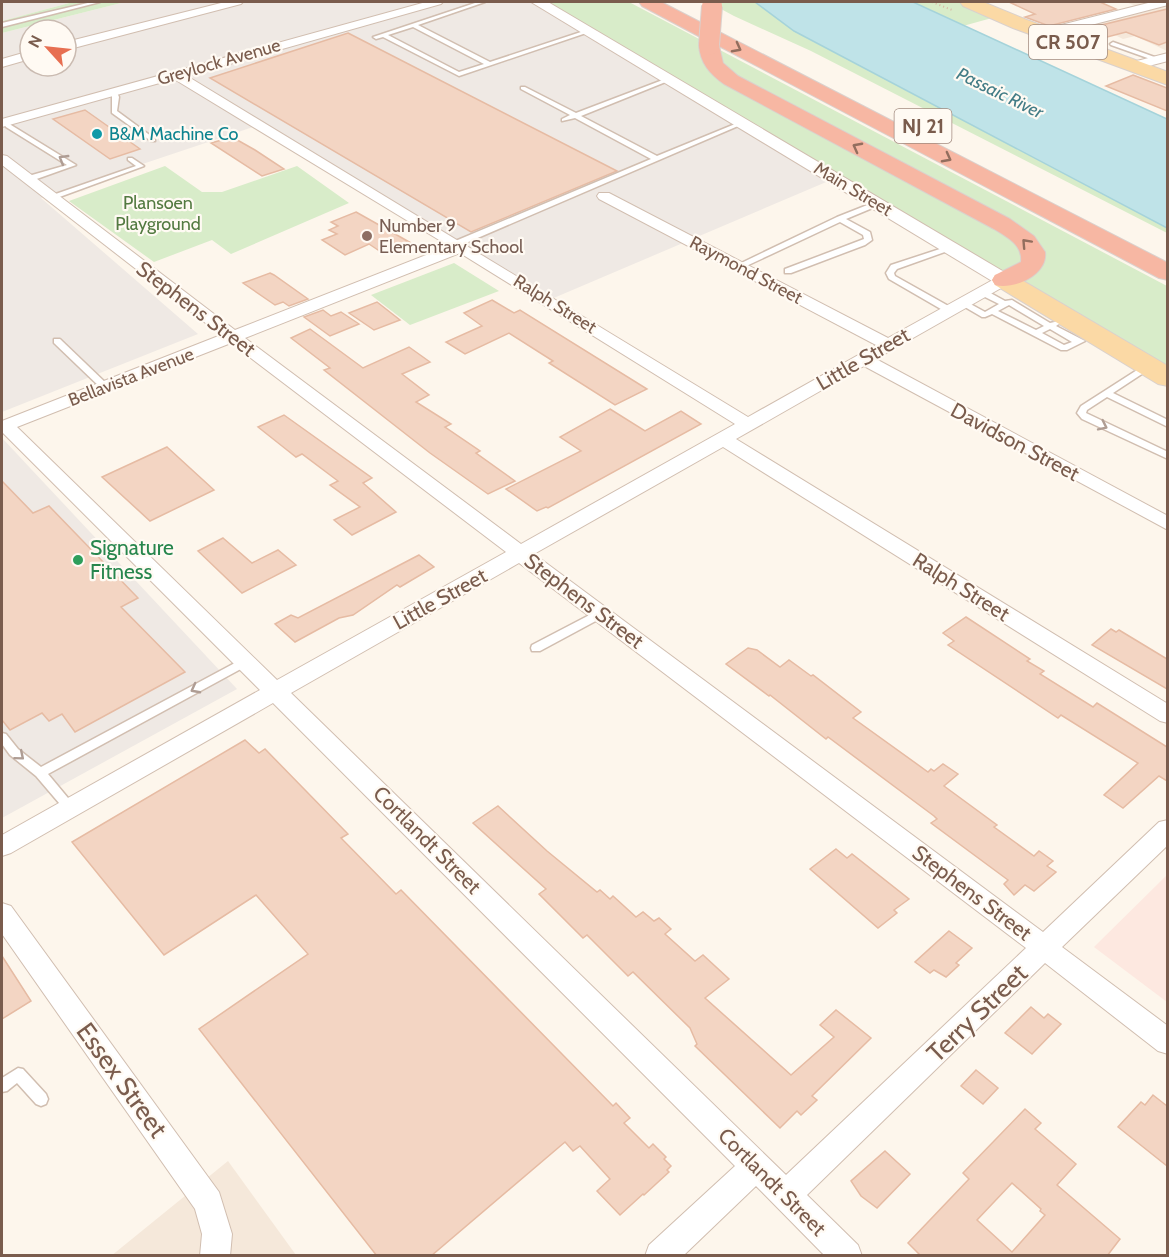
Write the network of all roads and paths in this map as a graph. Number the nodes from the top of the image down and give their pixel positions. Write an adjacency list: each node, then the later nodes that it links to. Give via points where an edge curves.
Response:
1 (97, 2): 13 (lane)
2 (237, 2): 19 (street)
3 (437, 2): 26 (street, Greylock Avenue)
4 (482, 2): 14 (lane)
5 (538, 2): 15 (street, Main Street)
6 (648, 2): 49 (highway, NJ 21, one-way to 49)
7 (679, 2): 46 (highway, NJ 21)
8 (969, 2): 16 (main road, CR 507)
9 (1126, 2): 12 (street)
10 (1164, 2): 12 (street)
11 (712, 4): 50 (highway, one-way to 11, bridge, via 1035,258 1025,240 1002,224 731,80 711,60)
12 (1139, 8): 16 (street)
13 (2, 25)
14 (414, 25): 17 (lane); 24 (lane)
15 (589, 31): 24 (lane); 27 (street, Main Street)
16 (1045, 33): 25 (main road, CR 507)
17 (384, 35): 18 (lane); 24 (lane, via 459,74)
18 (376, 37)
19 (78, 43)
20 (1113, 44): 22 (lane)
21 (18, 58): 23 (street)
22 (1163, 59): 25 (street)
23 (2, 63)
24 (490, 64)
25 (1133, 66): 28 (main road, CR 507)
26 (175, 74): 30 (street, Greylock Avenue); 44 (street, Ralph Street)
27 (670, 79): 31 (lane); 34 (street, Main Street)
28 (1167, 79)
29 (523, 88): 31 (lane)
30 (114, 91): 33 (street, Greylock Avenue); 35 (lane, via 114,112)
31 (576, 116): 32 (lane); 38 (lane)
32 (564, 120)
33 (3, 122): 39 (lane, one-way to 33, via 73,165)
34 (742, 123): 38 (lane); 42 (street, Main Street)
35 (153, 140)
36 (2, 159): 39 (street, Stephens Street)
37 (130, 159): 41 (lane, via 141,166)
38 (657, 159): 44 (lane)
39 (28, 179): 41 (street, Stephens Street)
40 (604, 196): 47 (street, Raymond Street)
41 (51, 197): 55 (street, Stephens Street)
42 (878, 204): 43 (lane); 45 (street, Main Street)
43 (840, 219): 47 (lane); 48 (lane, via 867,234 868,240)
44 (459, 245): 55 (street, Bellavista Avenue); 63 (street, Ralph Street)
45 (952, 248): 50 (street, Main Street); 51 (lane, via 894,267 890,273)
46 (1167, 251)
47 (744, 263): 58 (street, Raymond Street)
48 (788, 271)
49 (1167, 274)
50 (1005, 294): 51 (street, Little Street); 52 (lane); 53 (main road, Main Street)
51 (956, 307): 52 (lane, via 985,315); 58 (street, Little Street)
52 (992, 311): 54 (lane)
53 (1059, 322): 54 (lane); 56 (main road, Main Street)
54 (1036, 333): 56 (lane, via 1064,348)
55 (232, 336): 61 (street, Bellavista Avenue); 69 (street, Stephens Street)
56 (1087, 339): 60 (main road, Main Street)
57 (57, 341): 61 (lane)
58 (888, 345): 59 (street, Little Street)
59 (863, 359): 63 (street, Little Street); 68 (street, Davidson Street)
60 (1158, 372): 62 (lane)
61 (105, 387): 65 (street, Bellavista Avenue)
62 (1107, 393): 64 (lane); 67 (lane, one-way to 67, via 1081,413)
63 (749, 424): 66 (street, Little Street)
64 (1167, 424)
65 (4, 427): 72 (street, Cortlandt Street)
66 (723, 440): 69 (street, Little Street); 74 (street, Ralph Street)
67 (1167, 456)
68 (1167, 524)
69 (521, 553): 70 (street, Stephens Street); 73 (street, Little Street)
70 (601, 613): 71 (lane); 81 (street, Stephens Street)
71 (536, 648)
72 (246, 661): 73 (street, Cortlandt Street); 76 (lane, one-way to 76)
73 (276, 691): 77 (street, Little Street); 85 (street, Cortlandt Street)
74 (1167, 715)
75 (2, 737): 76 (lane, one-way to 76)
76 (40, 773): 77 (lane)
77 (69, 807): 79 (street, Little Street)
78 (1167, 829): 81 (street, Terry Street)
79 (2, 846)
80 (2, 914): 87 (street, Essex Street, via 208,1202 217,1234)
81 (1045, 948): 82 (street, Stephens Street); 86 (street, Terry Street)
82 (1167, 1042)
83 (2, 1086): 84 (lane, via 18,1074)
84 (41, 1099)
85 (756, 1166): 86 (street, Cortlandt Street); 88 (street)
86 (786, 1195): 89 (street, Cortlandt Street)
87 (215, 1256)
88 (660, 1256)
89 (847, 1256)

